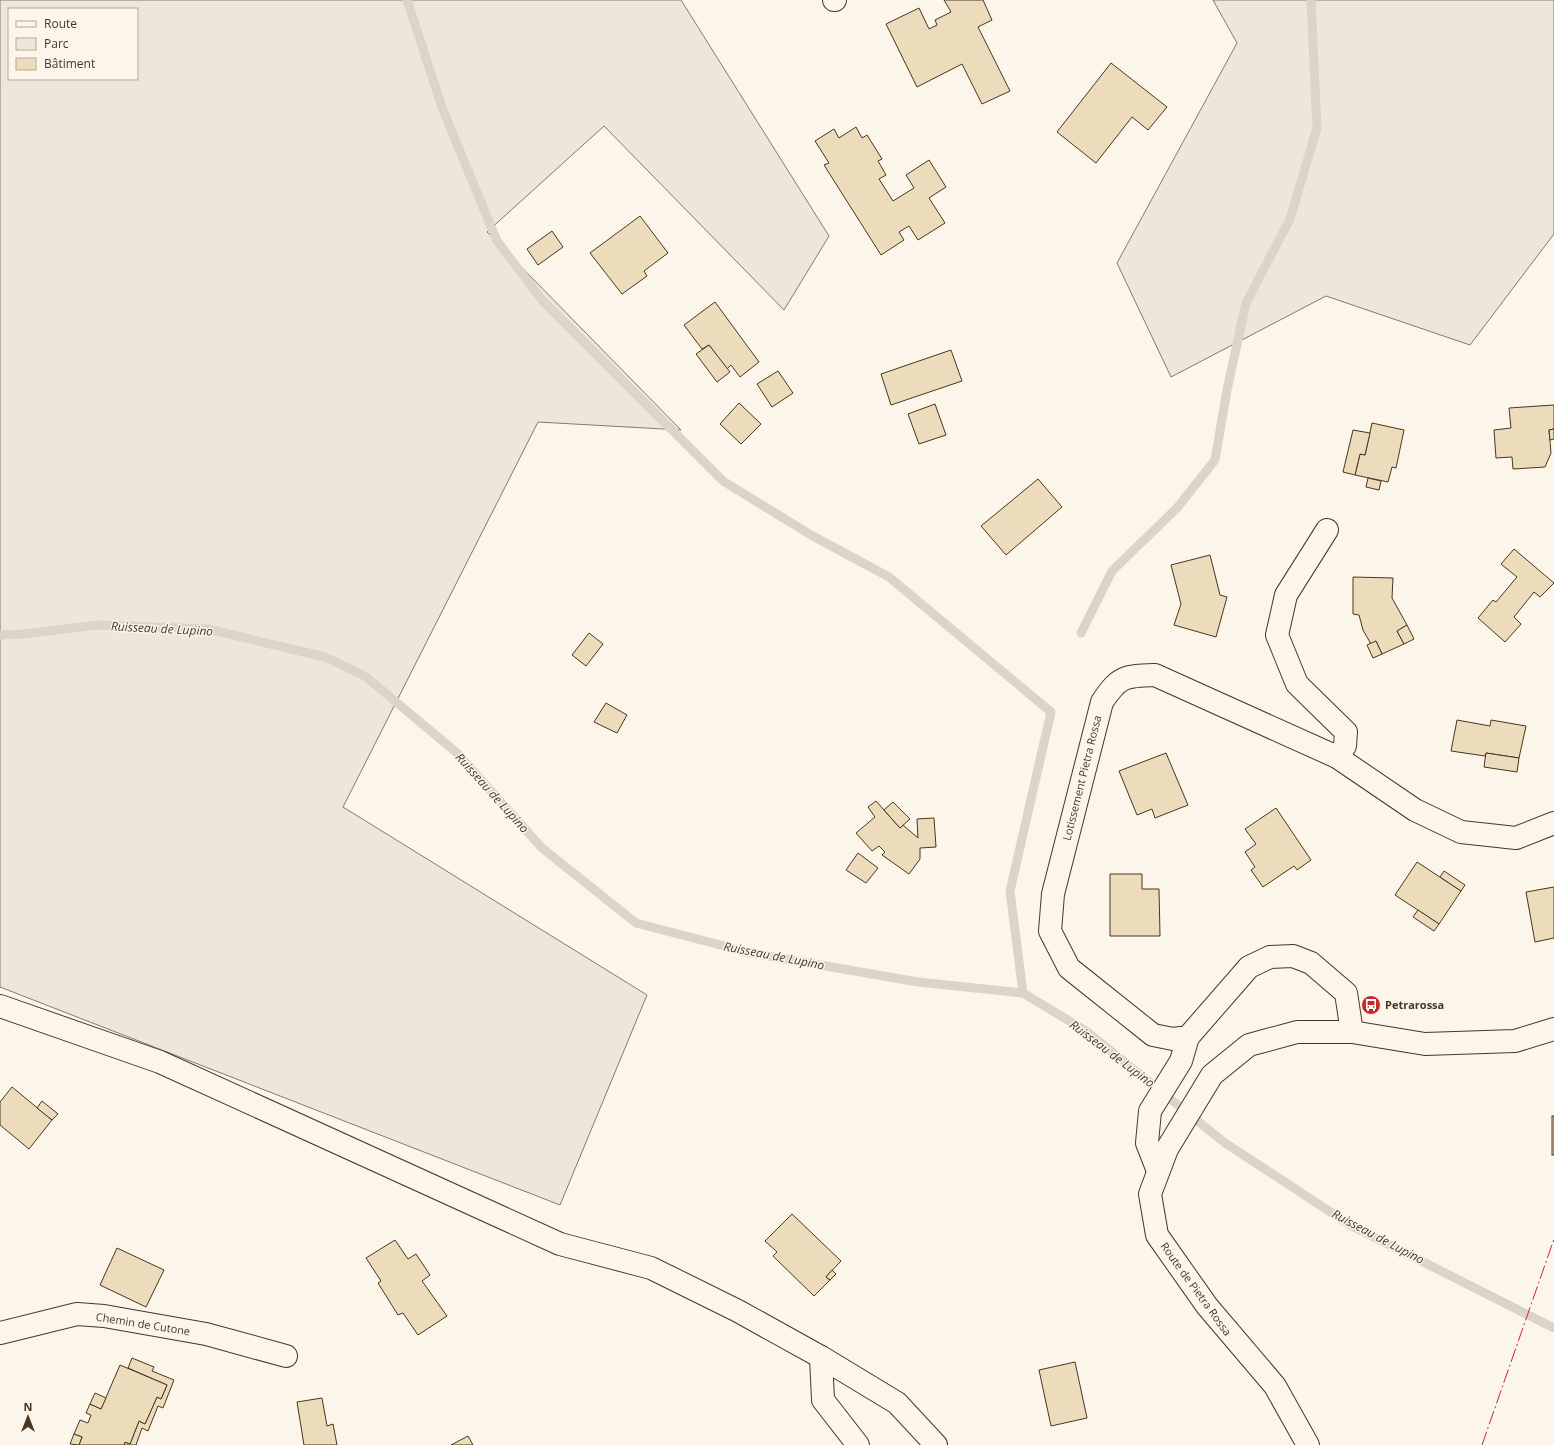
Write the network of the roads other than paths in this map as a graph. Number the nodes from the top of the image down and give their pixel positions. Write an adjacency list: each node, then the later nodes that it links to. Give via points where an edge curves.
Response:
1 (1327, 530): 2 (street, via 1286,595 1277,635 1297,684 1346,732 1345,746)
2 (1337, 757): 3 (street, Lotissement Pietra Rossa, via 1415,810 1461,832 1516,838); 7 (street, Lotissement Pietra Rossa, via 1155,675 1131,676 1113,686 1102,702 1052,894 1050,931 1068,968 1153,1035 1173,1039)
3 (1554, 823)
4 (0, 1006): 11 (street, via 160,1062 560,1244 651,1268 738,1311)
5 (1554, 1029): 6 (street, Route de Pietra Rossa, via 1515,1041 1425,1044)
6 (1352, 1032): 7 (street, via 1346,993 1310,963 1293,956 1270,957 1249,967); 8 (street, Route de Pietra Rossa, via 1297,1032 1249,1044 1212,1075 1167,1149)
7 (1188, 1037): 8 (street, via 1181,1061 1150,1110 1147,1143)
8 (1158, 1171): 14 (street, Route de Pietra Rossa, via 1150,1194 1157,1235 1207,1306 1275,1386)
9 (0, 1333): 10 (street, Chemin de Cutone, via 77,1314 104,1316 206,1334)
10 (286, 1356)
11 (821, 1357): 12 (street, via 823,1400); 13 (street, via 897,1403)
12 (858, 1445)
13 (936, 1445)
14 (1308, 1445)

